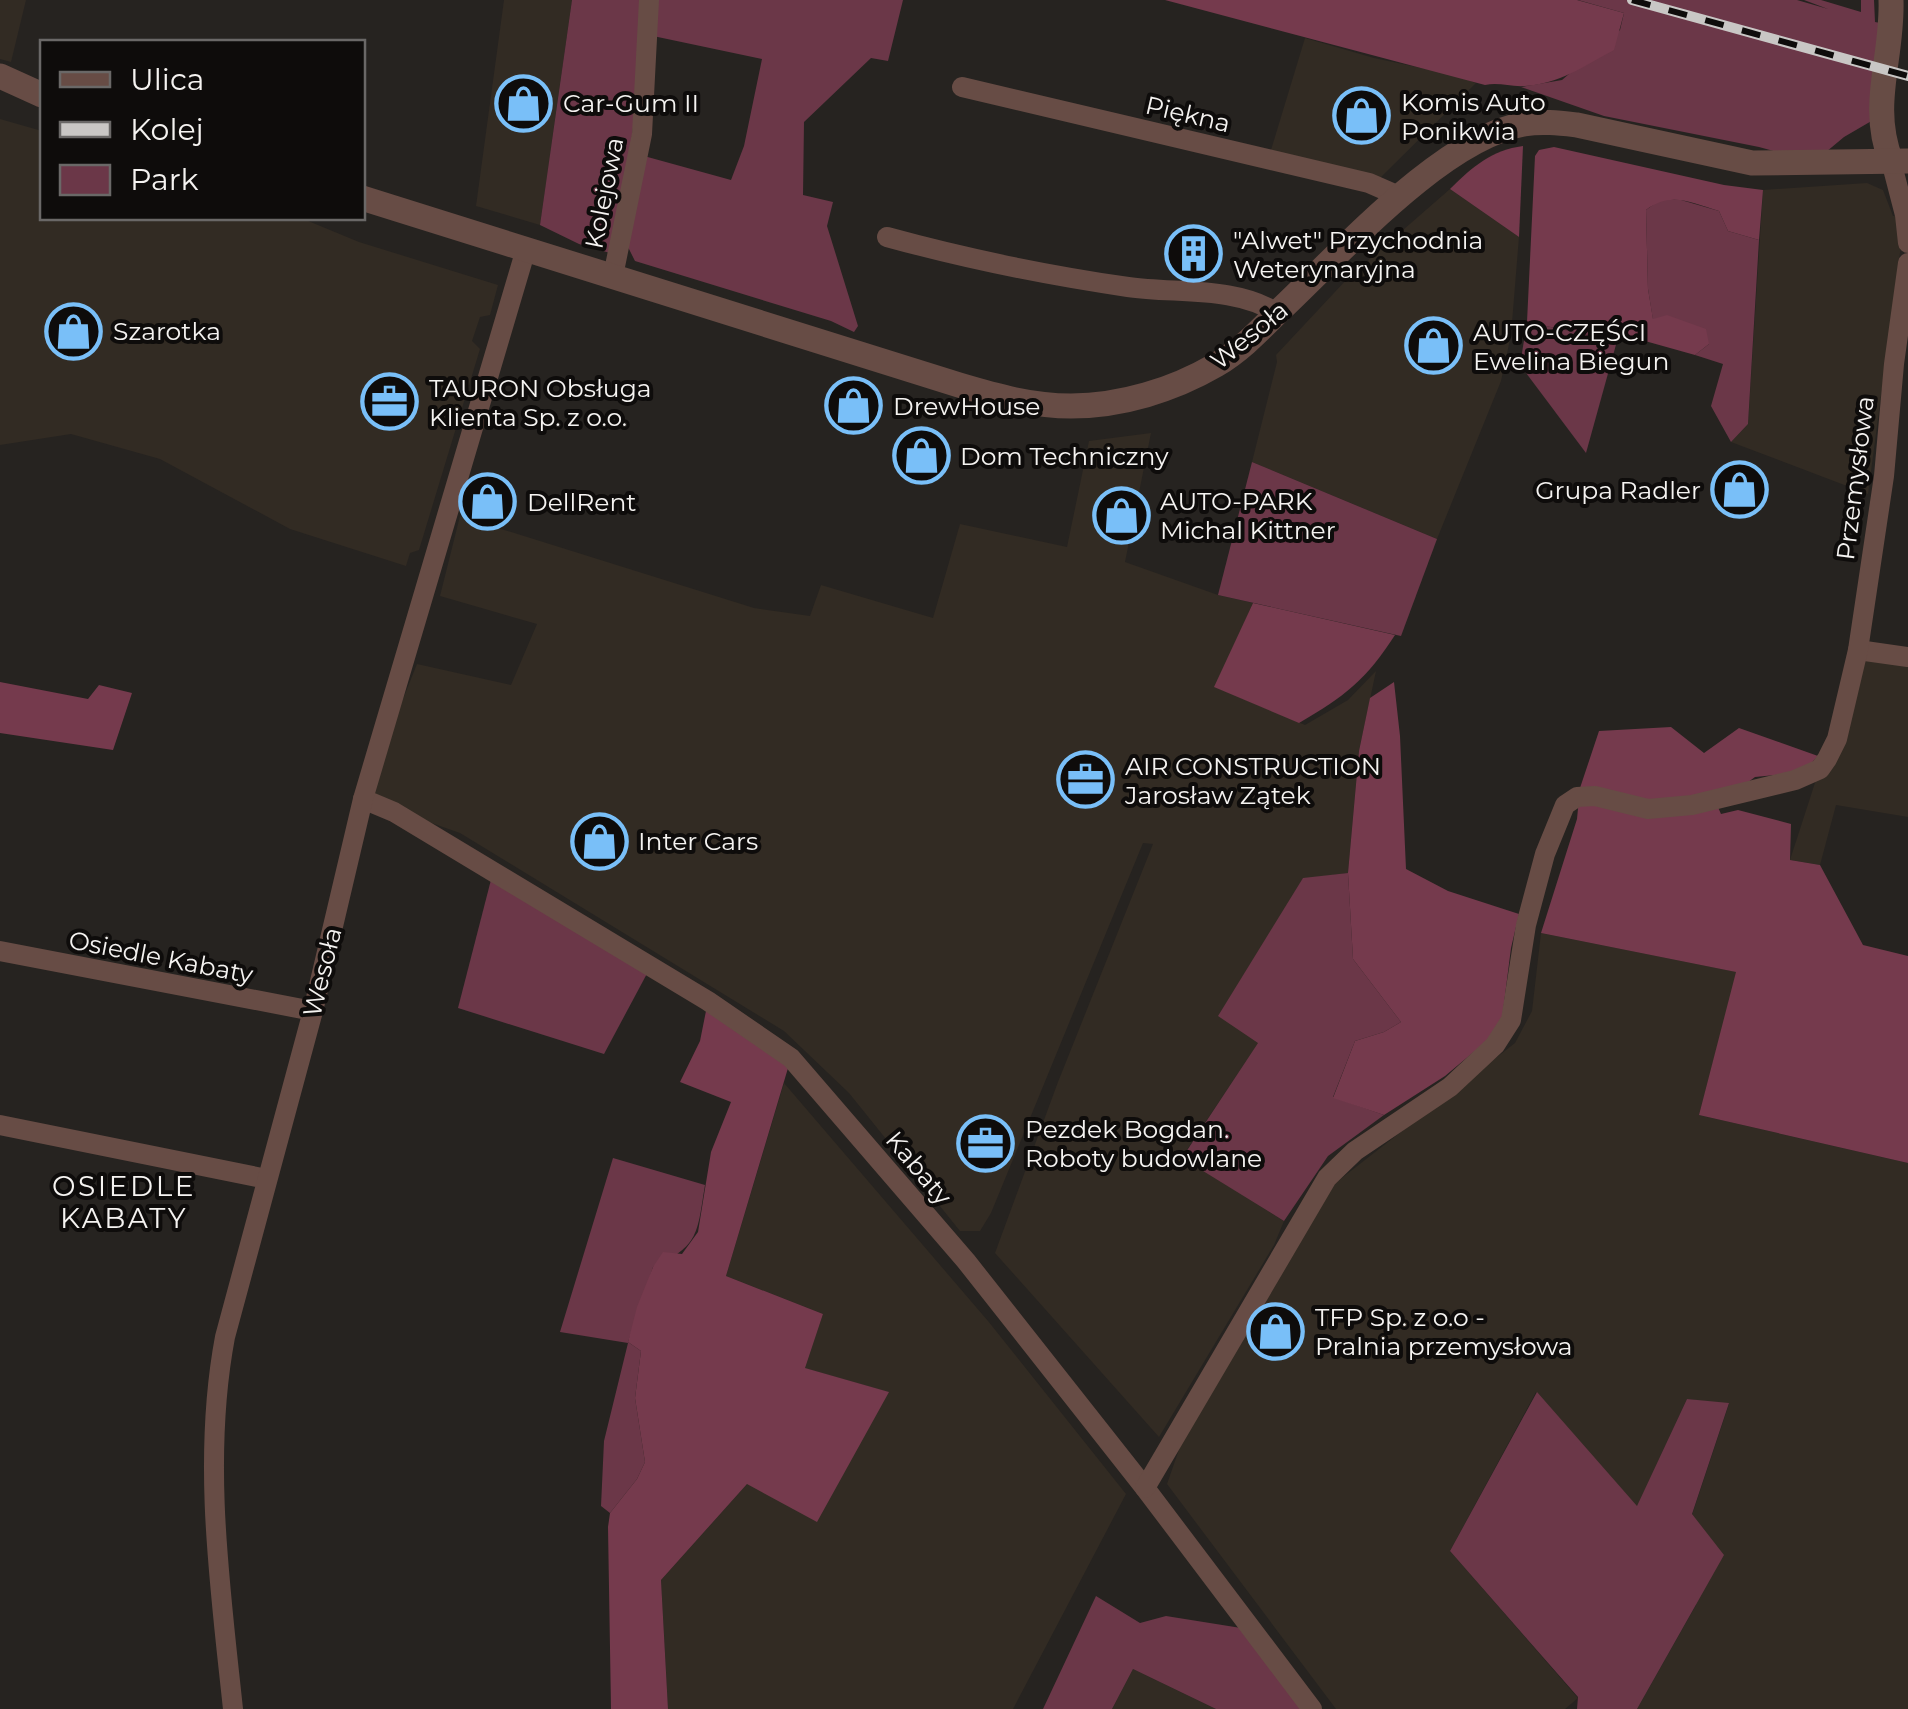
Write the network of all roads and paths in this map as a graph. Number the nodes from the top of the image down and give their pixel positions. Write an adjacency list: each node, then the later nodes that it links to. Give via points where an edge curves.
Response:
1 (648, 0): 15 (street, Kolejowa, via 642,134)
2 (1897, 18): 8 (street, via 1880,116 1881,135)
3 (0, 76): 6 (street)
4 (962, 86): 9 (street, Piękna, via 1369,182)
5 (0, 92): 7 (street)
6 (40, 97)
7 (40, 98)
8 (1900, 161): 9 (street, Wesoła, via 1752,163 1599,129 1523,124 1475,141); 12 (street)
9 (1401, 197): 16 (street, Wesoła)
10 (365, 199): 13 (street, Wesoła)
11 (887, 237): 16 (street, via 1035,272 1243,298)
12 (1908, 243)
13 (526, 249): 15 (street, Wesoła); 19 (street, Wesoła)
14 (1908, 263): 17 (street, Przemysłowa)
15 (613, 276): 16 (street, Wesoła, via 959,385 1049,406 1098,405 1177,385 1218,364)
16 (1278, 313)
17 (1858, 650): 18 (street); 24 (street, Przemysłowa, via 1837,739 1820,769 1692,804 1648,809 1595,796 1565,805 1526,925 1510,1020 1495,1046 1450,1088 1354,1151 1327,1178)
18 (1908, 657)
19 (363, 799): 21 (street, Wesoła); 24 (street, Kabaty, via 452,846 791,1058 966,1261)
20 (0, 951): 21 (street, Osiedle Kabaty)
21 (313, 1011): 23 (street, Wesoła)
22 (0, 1125): 23 (street)
23 (267, 1179): 25 (street, Wesoła, via 216,1382 213,1469)
24 (1145, 1488): 26 (street, Kabaty)
25 (233, 1709)
26 (1312, 1709)

